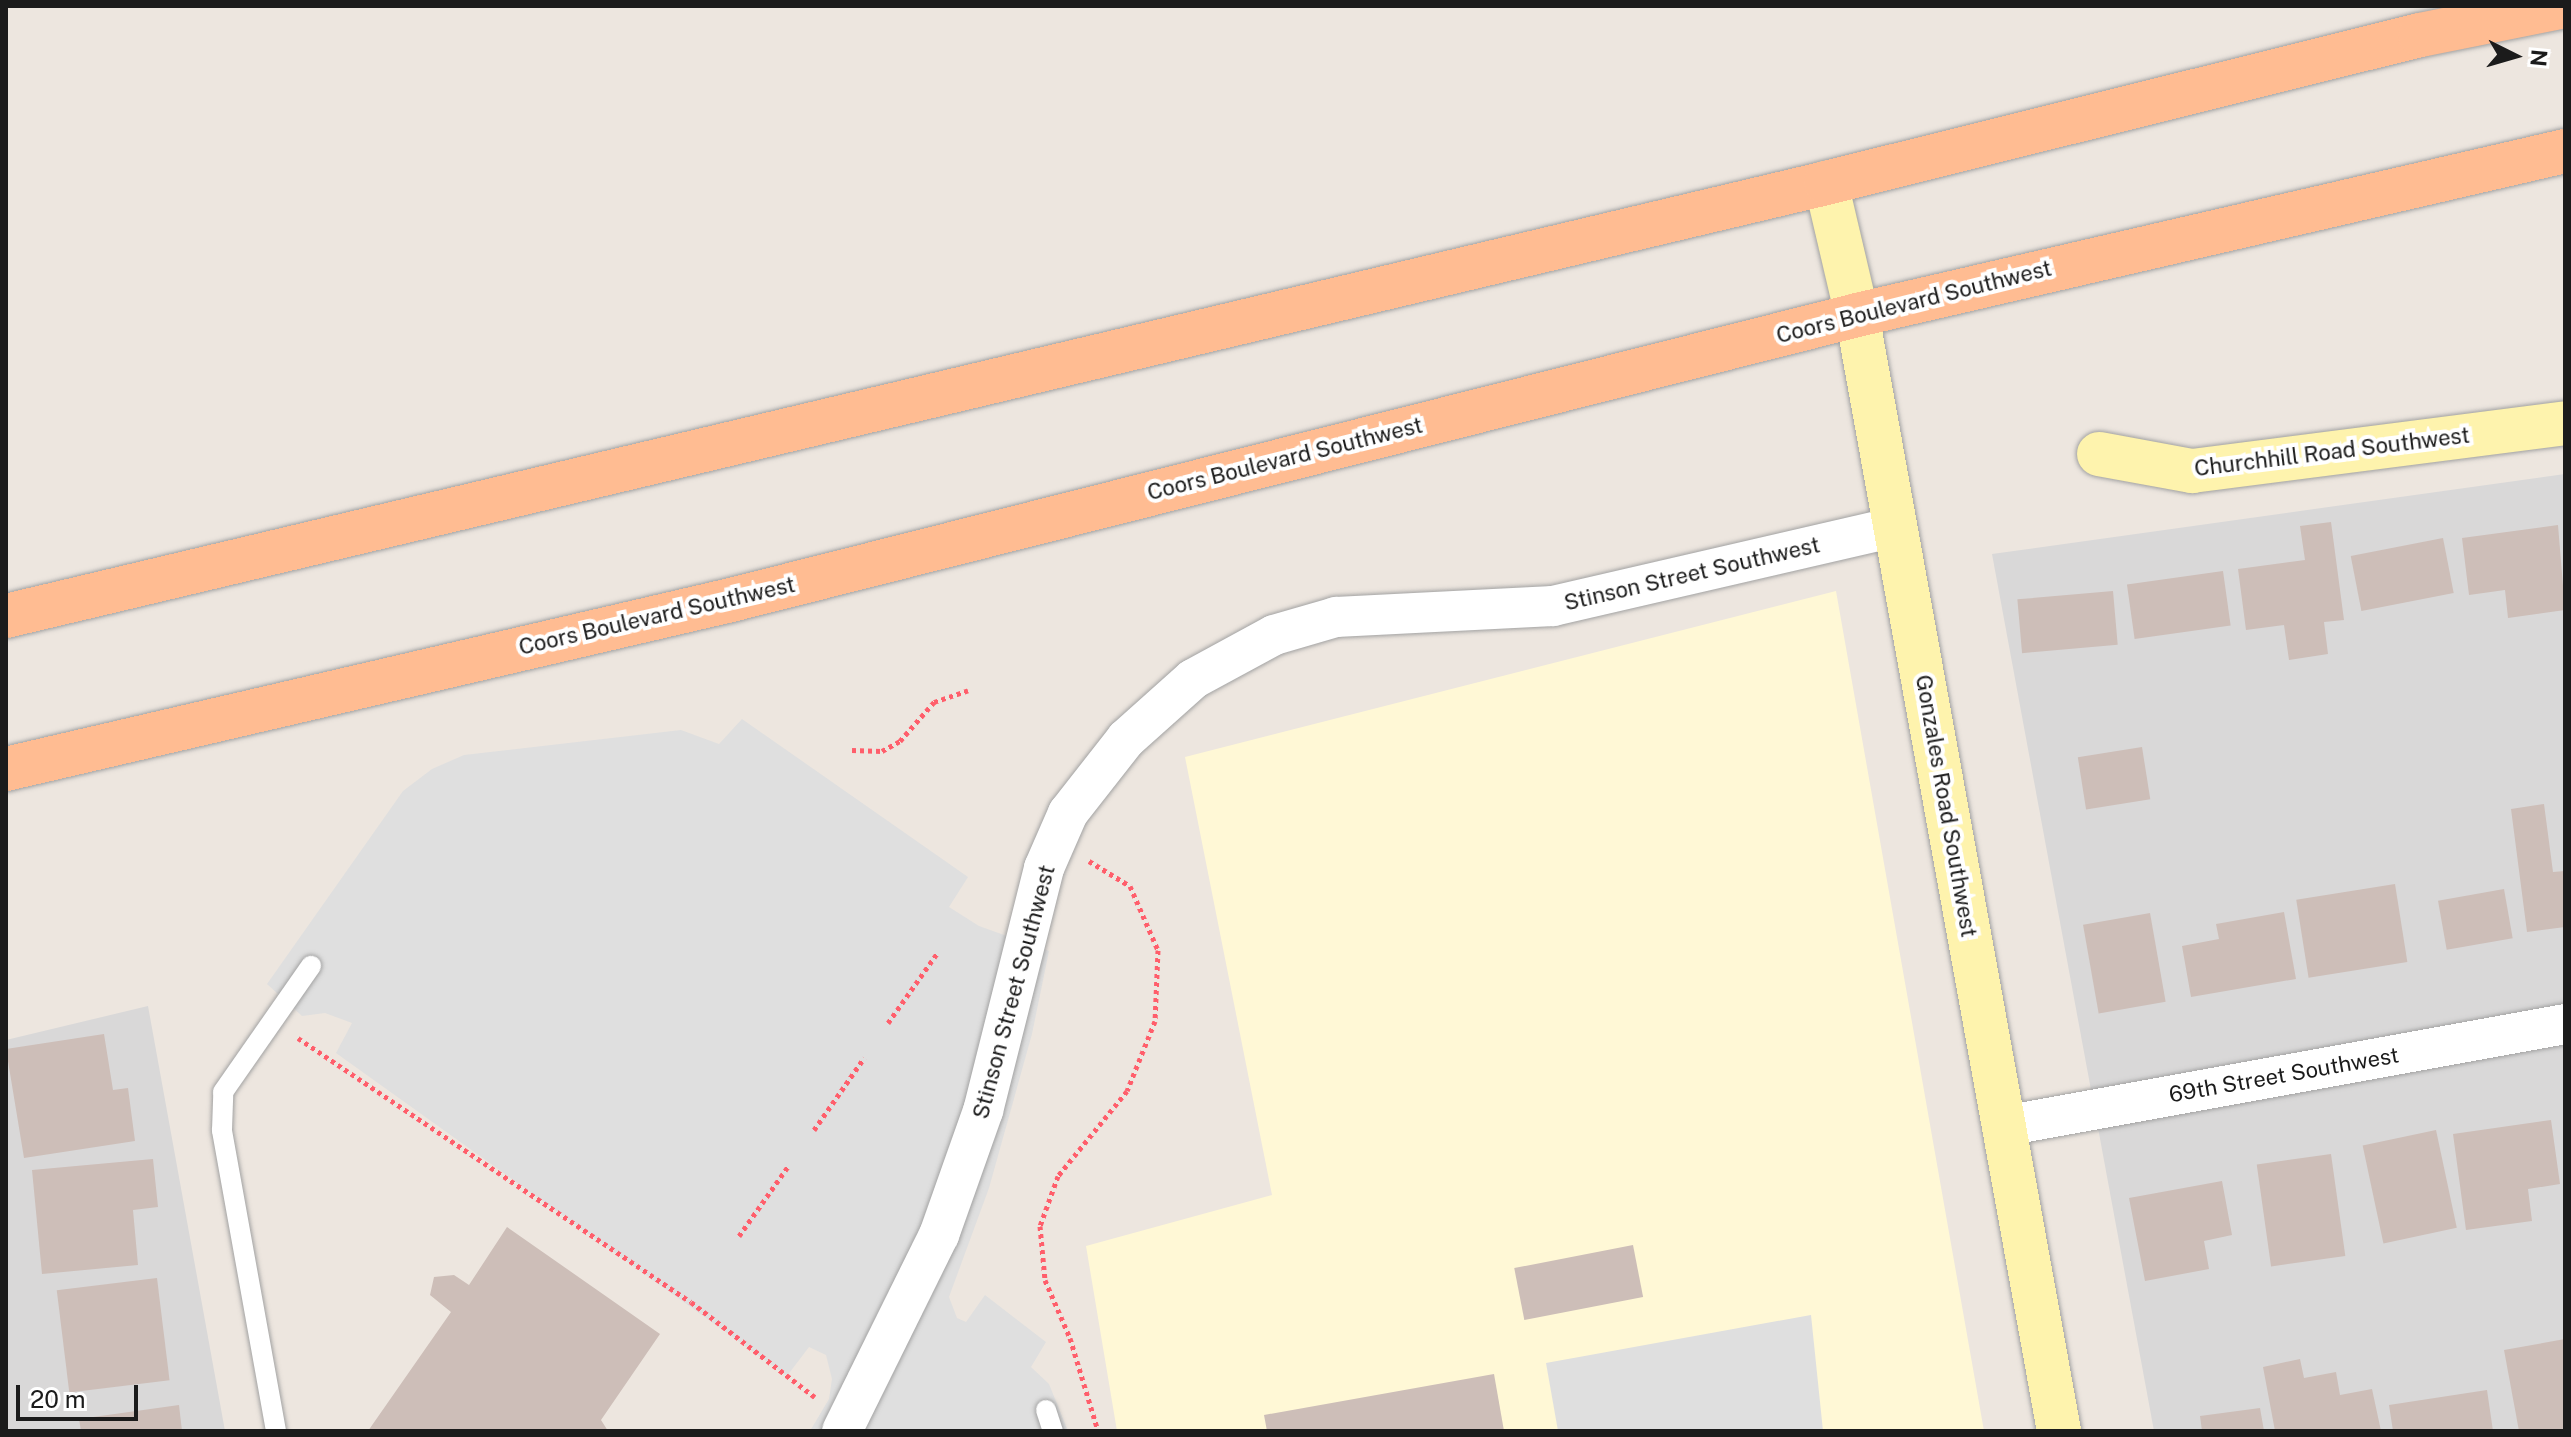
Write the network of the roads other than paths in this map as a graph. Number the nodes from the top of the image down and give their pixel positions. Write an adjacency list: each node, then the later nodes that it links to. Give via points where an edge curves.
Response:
1 (2565, 6): 3 (main road, via 2420,35)
2 (2565, 151): 4 (main road, Coors Boulevard Southwest)
3 (1826, 183): 4 (street, Gonzales Road Southwest); 8 (main road)
4 (1857, 315): 7 (street, Gonzales Road Southwest); 11 (main road, Coors Boulevard Southwest, via 727,601)
5 (2565, 423): 6 (street, Churchhill Road Southwest, via 2192,471)
6 (2099, 454)
7 (1895, 527): 14 (street, Gonzales Road Southwest); 16 (street, Stinson Street Southwest, via 1553,606 1336,617 1274,635 1193,679 1126,739 1068,813 1044,868 983,1111 944,1221)
8 (188, 572): 9 (street); 10 (main road)
9 (6, 597)
10 (6, 616)
11 (6, 769)
12 (311, 966): 17 (lane, via 223,1092 222,1130)
13 (2565, 1024): 14 (street, 69th Street Southwest)
14 (2004, 1126): 19 (street, Gonzales Road Southwest)
15 (1046, 1410): 18 (lane)
16 (827, 1420)
17 (276, 1431)
18 (1053, 1431)
19 (2059, 1431)

